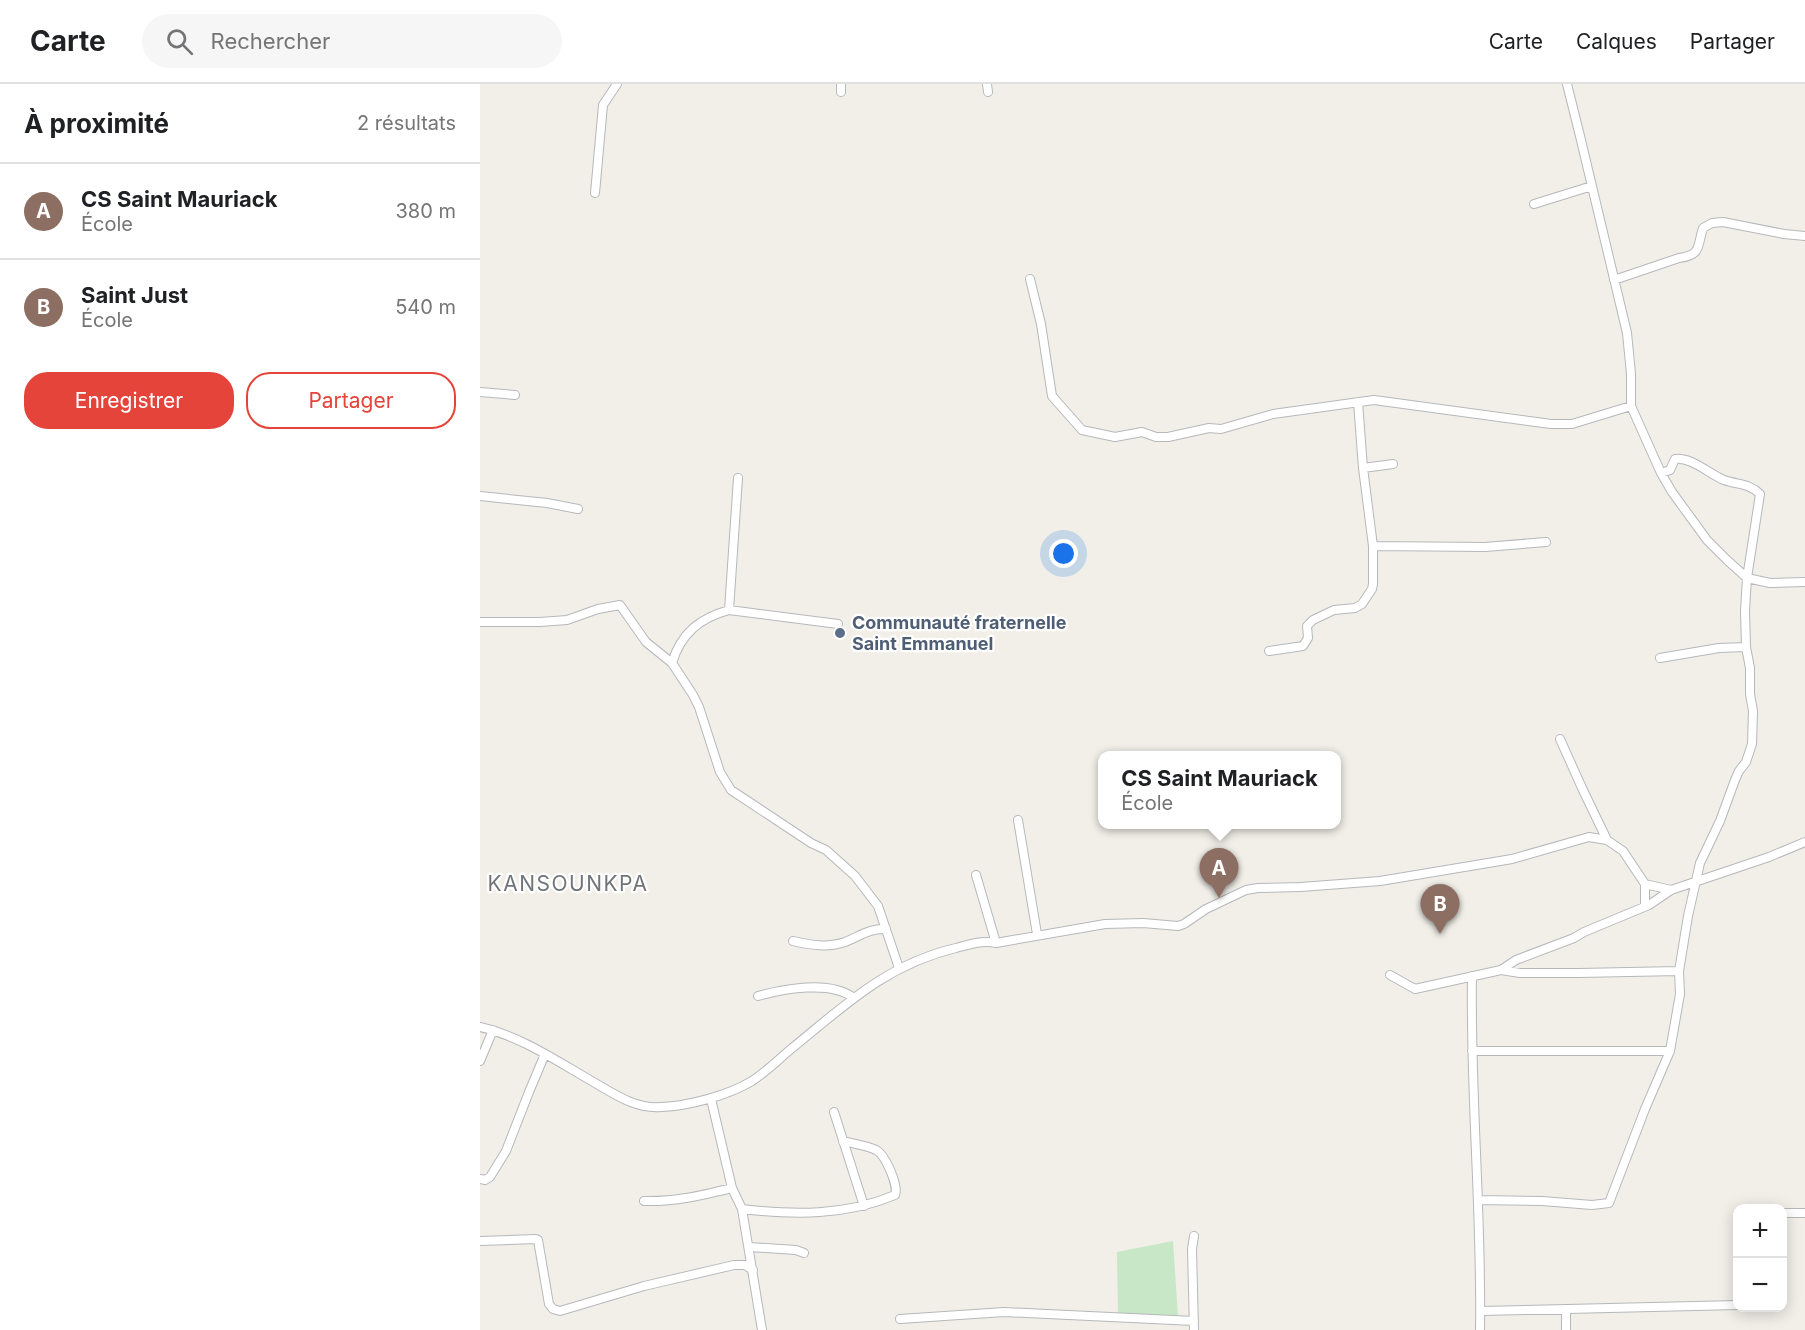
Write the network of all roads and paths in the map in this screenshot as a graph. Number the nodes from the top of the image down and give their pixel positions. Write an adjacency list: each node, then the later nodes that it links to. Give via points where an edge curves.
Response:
1 (617, 84): 4 (street, via 603,105)
2 (1566, 84): 3 (street)
3 (1592, 186): 5 (street); 8 (street)
4 (595, 193)
5 (1534, 204)
6 (1805, 236): 8 (street, via 1713,223 1703,228 1695,254)
7 (1030, 279): 11 (street, via 1053,396 1082,430 1115,437 1142,432 1168,437 1221,429 1273,414)
8 (1614, 280): 12 (street, via 1627,333)
9 (480, 392): 10 (street)
10 (515, 394)
11 (1358, 402): 12 (street, via 1374,400 1551,424 1572,424); 14 (street)
12 (1631, 406): 15 (street)
13 (1393, 464): 14 (street)
14 (1363, 468): 20 (street)
15 (1661, 473): 21 (street, via 1707,540); 21 (street, via 1681,458 1725,480 1746,484 1760,494)
16 (738, 478): 23 (street)
17 (480, 496): 18 (street)
18 (578, 508)
19 (1546, 542): 20 (street, via 1485,547)
20 (1372, 546): 27 (street, via 1373,584 1365,601 1355,608 1334,610 1313,620 1307,626 1308,638 1303,646)
21 (1747, 578): 22 (street, via 1770,584); 26 (street)
22 (1805, 582)
23 (729, 610): 25 (street); 29 (street, via 699,621 684,638)
24 (480, 622): 29 (street, via 567,620 620,604 646,642)
25 (838, 624)
26 (1746, 647): 28 (street); 35 (street, via 1753,711 1752,744 1700,862)
27 (1269, 651)
28 (1660, 658)
29 (672, 663): 39 (street, via 699,707 720,772 731,790 826,850 855,876 878,906)
30 (1560, 739): 32 (street)
31 (1018, 820): 40 (street)
32 (1607, 840): 36 (street, via 1623,851); 40 (street, via 1589,837 1512,859 1380,881 1246,890 1178,926 1105,924)
33 (1805, 842): 35 (street)
34 (976, 876): 42 (street)
35 (1696, 882): 37 (street); 45 (street)
36 (1645, 884): 37 (street); 38 (street)
37 (1671, 890): 38 (street)
38 (1645, 906): 44 (street, via 1516,960)
39 (886, 929): 41 (street, via 874,928 831,945); 43 (street)
40 (1037, 934): 42 (street)
41 (793, 941)
42 (996, 943): 43 (street, via 982,942 943,951)
43 (899, 968): 49 (street)
44 (1502, 970): 45 (street); 47 (street)
45 (1679, 971): 53 (street, via 1680,993)
46 (1390, 975): 47 (street, via 1415,989)
47 (1472, 976): 52 (street)
48 (758, 996): 49 (street, via 811,987)
49 (854, 998): 56 (street, via 752,1081)
50 (480, 1027): 51 (street)
51 (494, 1030): 54 (street); 55 (street)
52 (1472, 1051): 53 (street); 61 (street)
53 (1670, 1051): 61 (street, via 1609,1203)
54 (546, 1054): 56 (street, via 630,1103 661,1107); 59 (street, via 506,1151 490,1177)
55 (480, 1061)
56 (711, 1099): 60 (street)
57 (834, 1112): 58 (street)
58 (843, 1141): 63 (street); 63 (street, via 879,1151 897,1189 895,1195)
59 (480, 1179)
60 (732, 1188): 62 (street, via 666,1202); 64 (street)
61 (1479, 1200): 74 (street)
62 (644, 1201)
63 (864, 1206): 64 (street, via 817,1213)
64 (742, 1209): 69 (street)
65 (1787, 1213): 66 (street)
66 (1805, 1213)
67 (1194, 1236): 76 (street)
68 (480, 1241): 71 (street, via 538,1240 549,1304 560,1311 734,1265)
69 (750, 1247): 70 (street); 71 (street)
70 (804, 1253)
71 (753, 1270): 77 (street)
72 (1733, 1305): 73 (street)
73 (1566, 1310): 74 (street); 79 (street)
74 (1481, 1311): 78 (street)
75 (900, 1319): 76 (street, via 1004,1312)
76 (1194, 1325)
77 (762, 1330)
78 (1480, 1330)
79 (1566, 1330)

